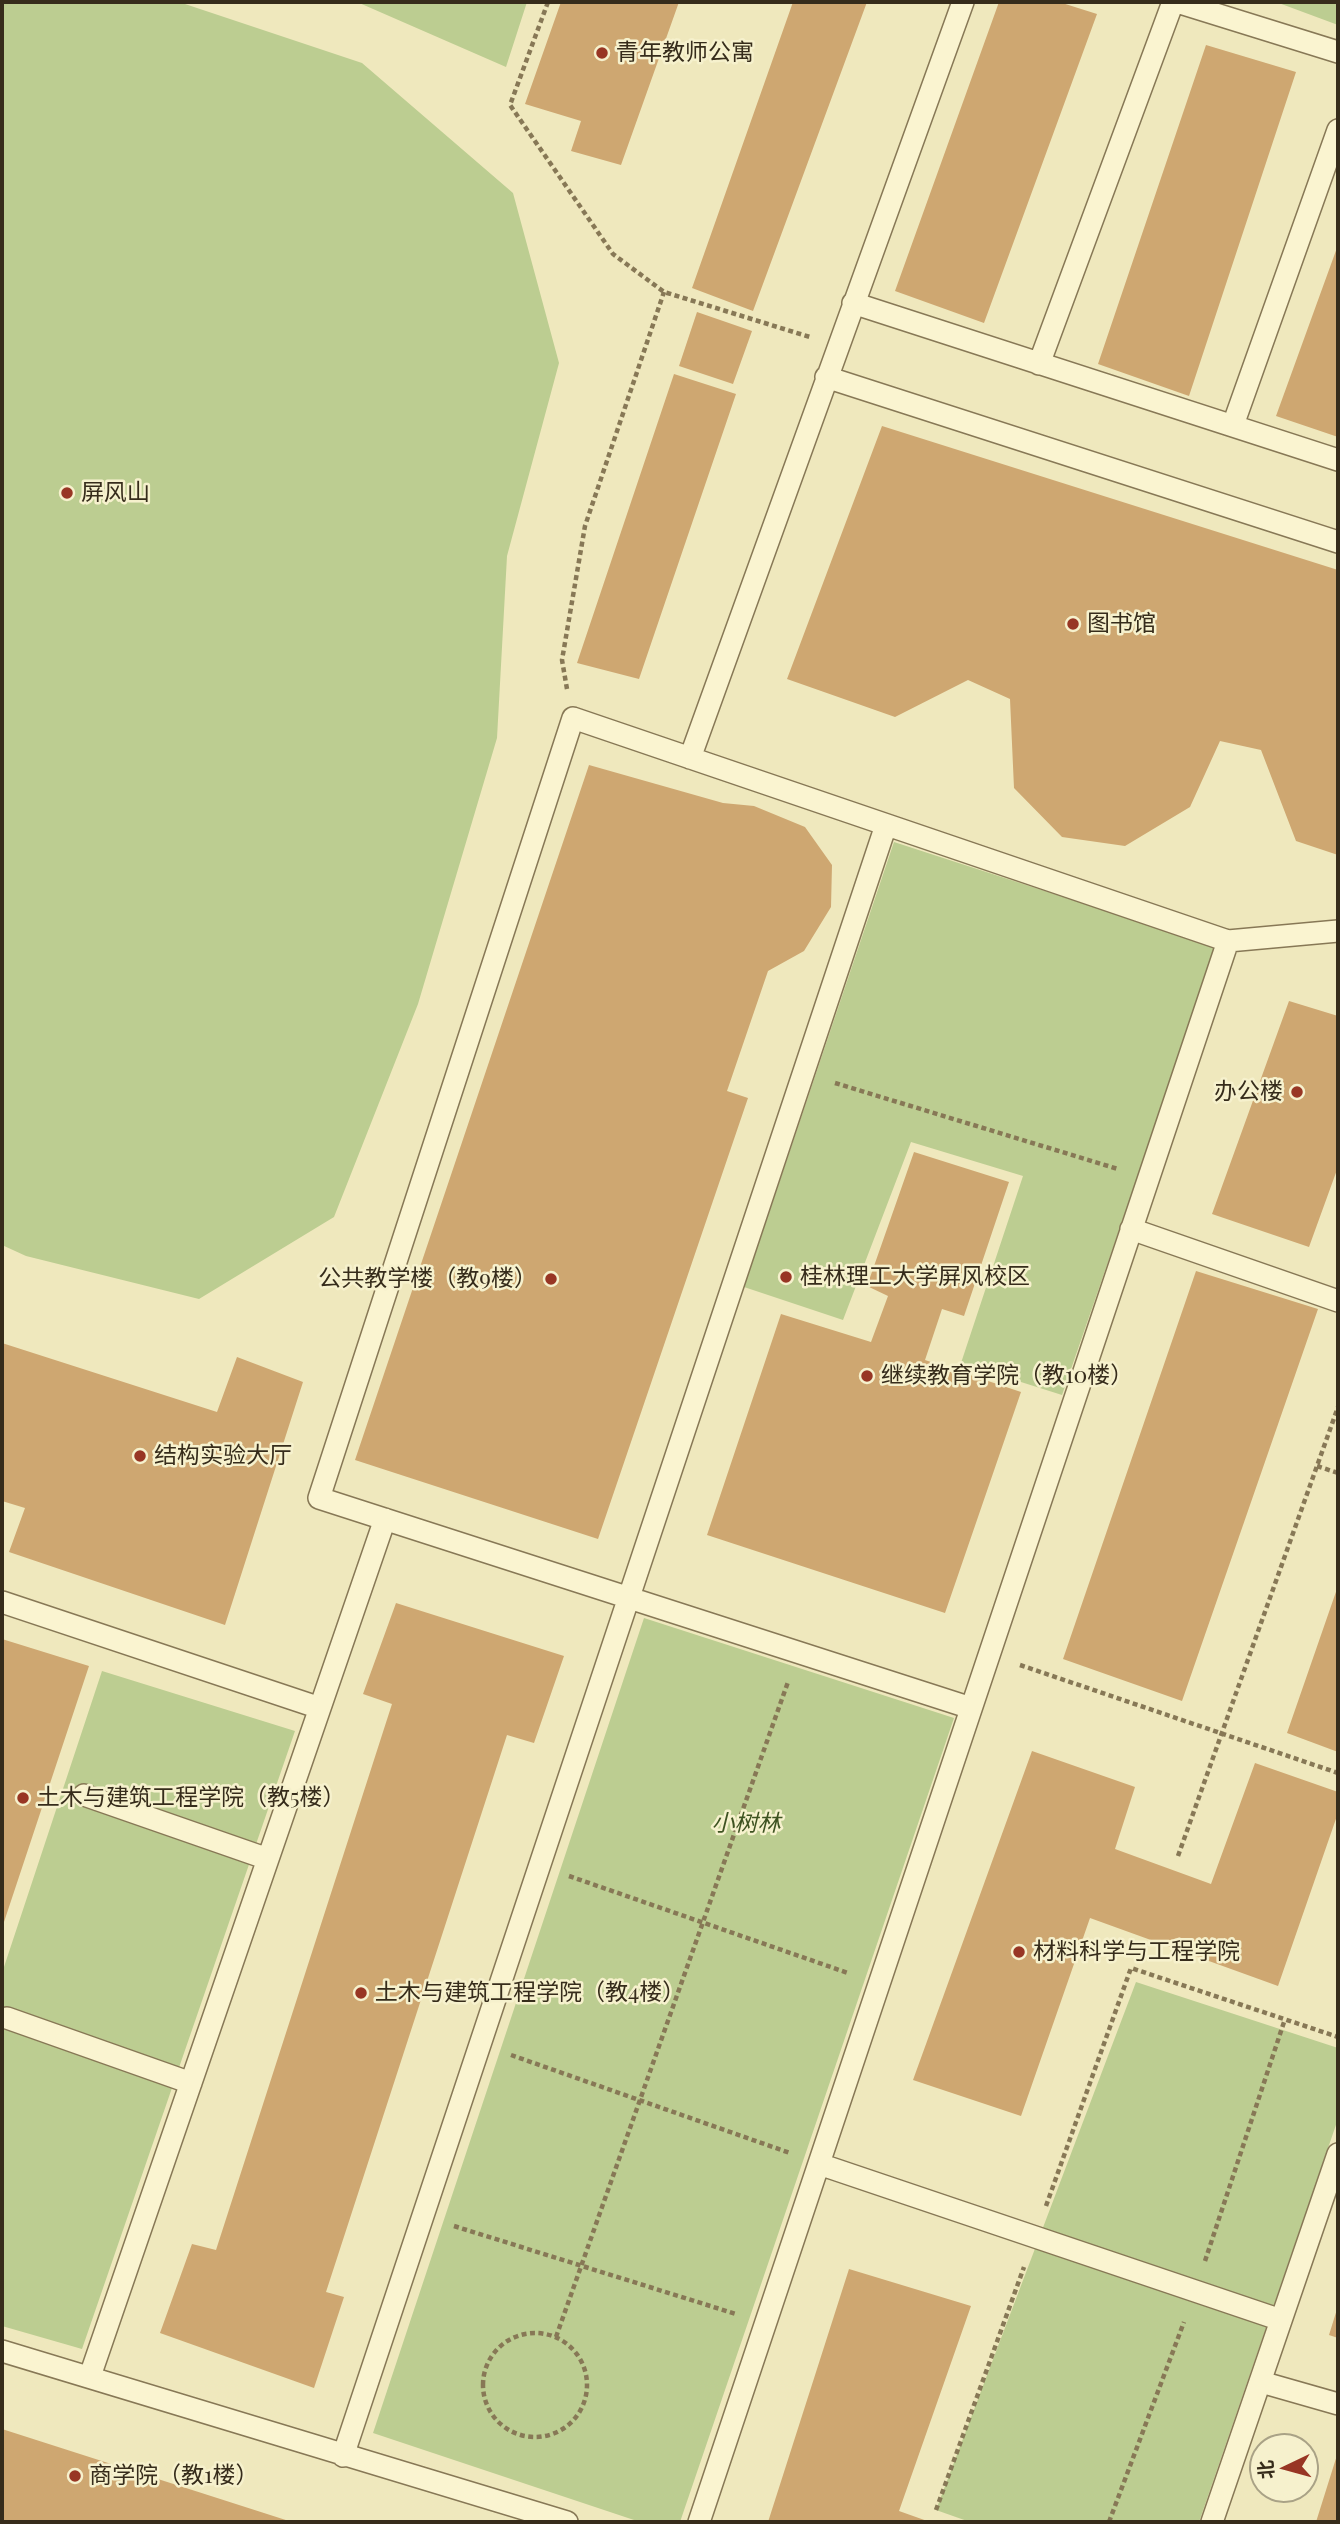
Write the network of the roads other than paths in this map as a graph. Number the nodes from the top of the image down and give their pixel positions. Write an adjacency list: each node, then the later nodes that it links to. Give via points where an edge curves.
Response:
1 (963, 2): 5 (lane)
2 (1175, 2): 3 (lane); 6 (lane)
3 (1338, 52)
4 (1338, 130): 8 (lane)
5 (853, 303): 6 (lane); 7 (lane)
6 (1039, 364): 8 (lane)
7 (826, 377): 10 (lane); 11 (lane)
8 (1233, 425): 9 (lane)
9 (1338, 460)
10 (1338, 542)
11 (690, 758): 12 (lane); 17 (lane, via 573,718 319,1498)
12 (886, 825): 14 (lane); 18 (lane)
13 (1338, 931): 14 (lane)
14 (1228, 941): 15 (lane)
15 (1131, 1229): 16 (lane); 21 (lane)
16 (1338, 1301)
17 (386, 1519): 18 (lane); 20 (lane)
18 (629, 1598): 21 (lane); 33 (lane)
19 (2, 1602): 20 (lane)
20 (320, 1708): 23 (lane)
21 (971, 1708): 27 (lane)
22 (83, 1795): 23 (lane)
23 (268, 1859): 25 (lane)
24 (7, 2018): 25 (lane)
25 (191, 2082): 30 (lane)
26 (1338, 2154): 28 (lane)
27 (819, 2164): 28 (lane); 36 (lane)
28 (1281, 2320): 31 (lane)
29 (2, 2351): 30 (lane)
30 (90, 2376): 33 (lane)
31 (1261, 2382): 32 (lane); 37 (lane)
32 (1338, 2404)
33 (343, 2456): 34 (lane)
34 (494, 2512): 35 (lane)
35 (567, 2522)
36 (699, 2522)
37 (1212, 2522)

